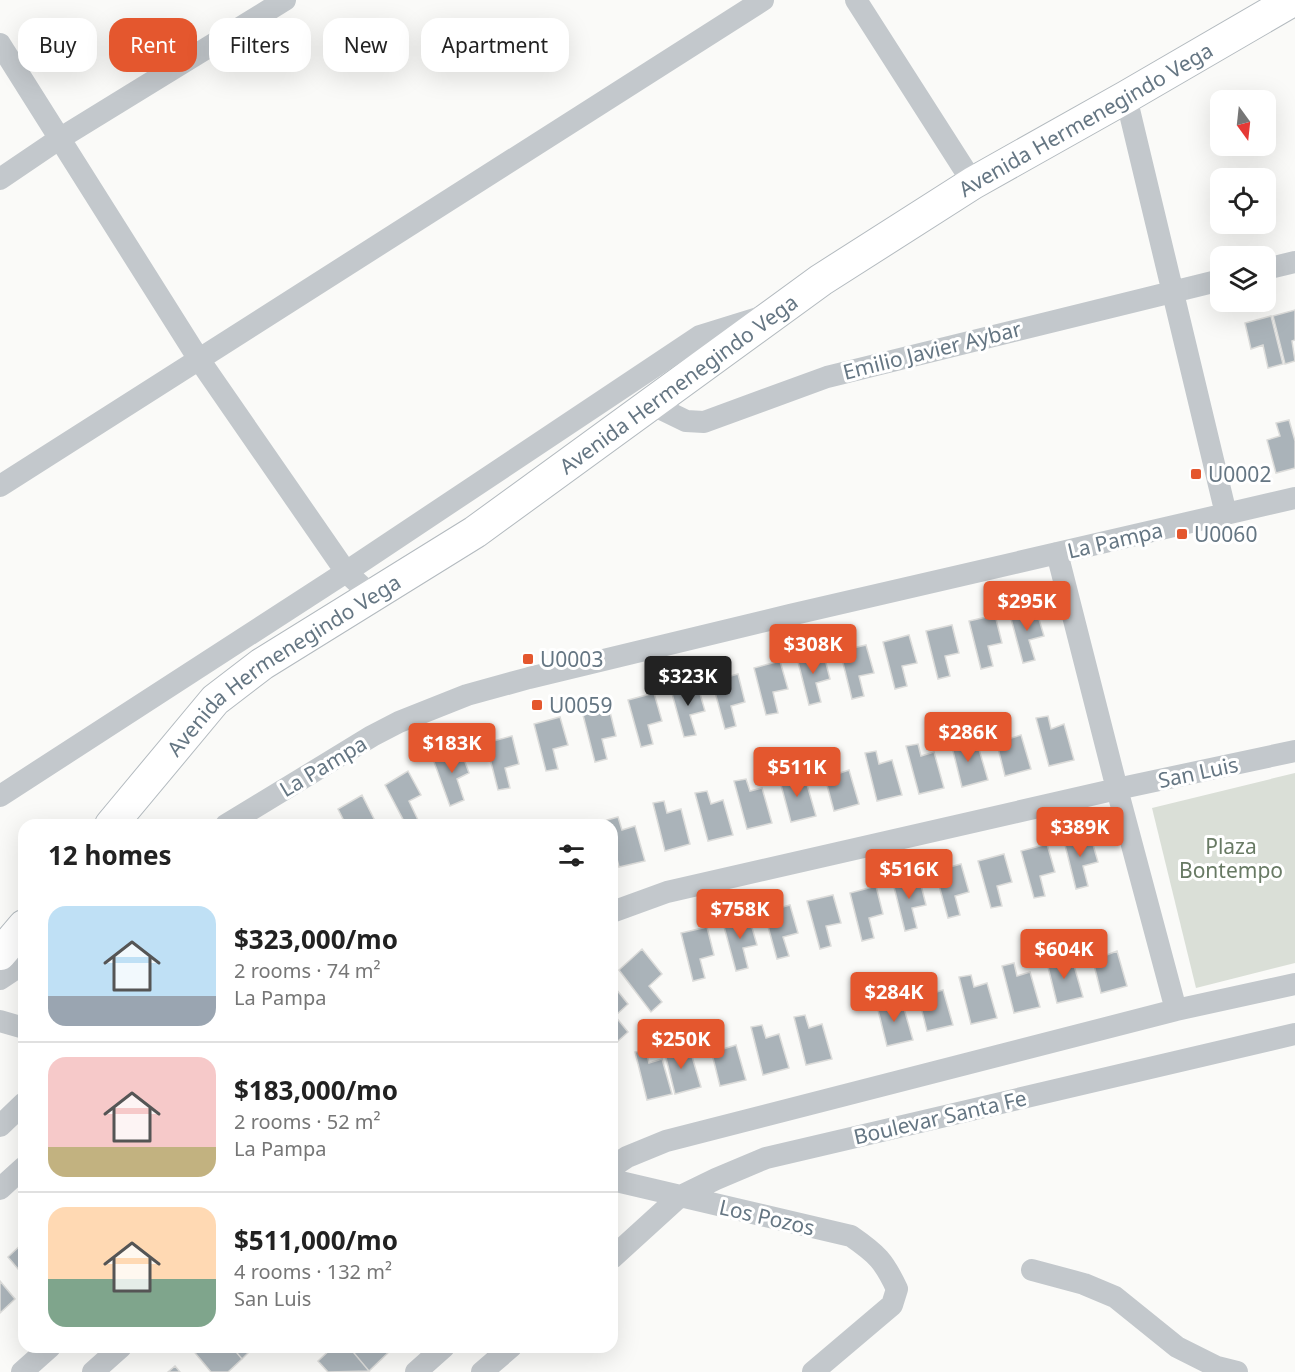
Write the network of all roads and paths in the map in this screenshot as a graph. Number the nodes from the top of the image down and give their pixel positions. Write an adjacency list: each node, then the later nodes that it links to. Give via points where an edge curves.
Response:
1 (285, 0): 7 (street)
2 (763, 0): 15 (street)
3 (856, 0): 9 (street)
4 (1293, 0): 6 (street, Avenida Hermenegindo Vega)
5 (0, 44): 7 (street)
6 (1126, 97): 9 (street, Avenida Hermenegindo Vega); 13 (street)
7 (59, 139): 8 (street); 15 (street)
8 (0, 179)
9 (973, 183): 14 (street, Avenida Hermenegindo Vega)
10 (1295, 262): 11 (street)
11 (1276, 267)
12 (1210, 283): 13 (street, Emilio Javier Aybar)
13 (1174, 291): 16 (street, Emilio Javier Aybar, via 827,377 704,422 686,422); 19 (street)
14 (777, 312): 16 (street, Avenida Hermenegindo Vega); 21 (street, via 700,336)
15 (198, 358): 17 (street); 21 (street)
16 (651, 404): 22 (street, Avenida Hermenegindo Vega, via 475,532)
17 (0, 486)
18 (1295, 498): 19 (street, La Pampa)
19 (1226, 514): 20 (street, La Pampa)
20 (1057, 553): 24 (street); 27 (street, La Pampa, via 467,695 372,736)
21 (346, 572): 22 (street); 25 (street)
22 (370, 595): 26 (street, Avenida Hermenegindo Vega, via 262,664 215,700)
23 (1295, 752): 24 (street, San Luis)
24 (1117, 789): 28 (street, San Luis, via 668,892); 34 (street)
25 (0, 796)
26 (116, 819)
27 (236, 819)
28 (618, 910)
29 (18, 933): 30 (street)
30 (0, 954)
31 (18, 967): 32 (street)
32 (0, 979)
33 (1295, 984): 34 (street, Boulevar Santa Fe)
34 (1176, 1010): 40 (street, Boulevar Santa Fe, via 666,1141)
35 (0, 1022): 36 (street)
36 (18, 1026)
37 (1295, 1034): 44 (street, Boulevar Santa Fe, via 766,1158)
38 (18, 1109): 39 (street)
39 (0, 1126)
40 (618, 1163)
41 (18, 1172): 43 (street)
42 (618, 1182): 44 (street, Los Pozos)
43 (0, 1189)
44 (679, 1197): 45 (street, Boulevar Santa Fe); 56 (street, Los Pozos, via 851,1236 888,1268 897,1289 892,1305)
45 (618, 1253)
46 (1032, 1270): 51 (street, via 1115,1297 1177,1347)
47 (43, 1353): 52 (street)
48 (114, 1353): 53 (street)
49 (437, 1353): 54 (street)
50 (504, 1353): 55 (street)
51 (1222, 1370)
52 (22, 1372)
53 (93, 1372)
54 (416, 1372)
55 (482, 1372)
56 (813, 1372)

